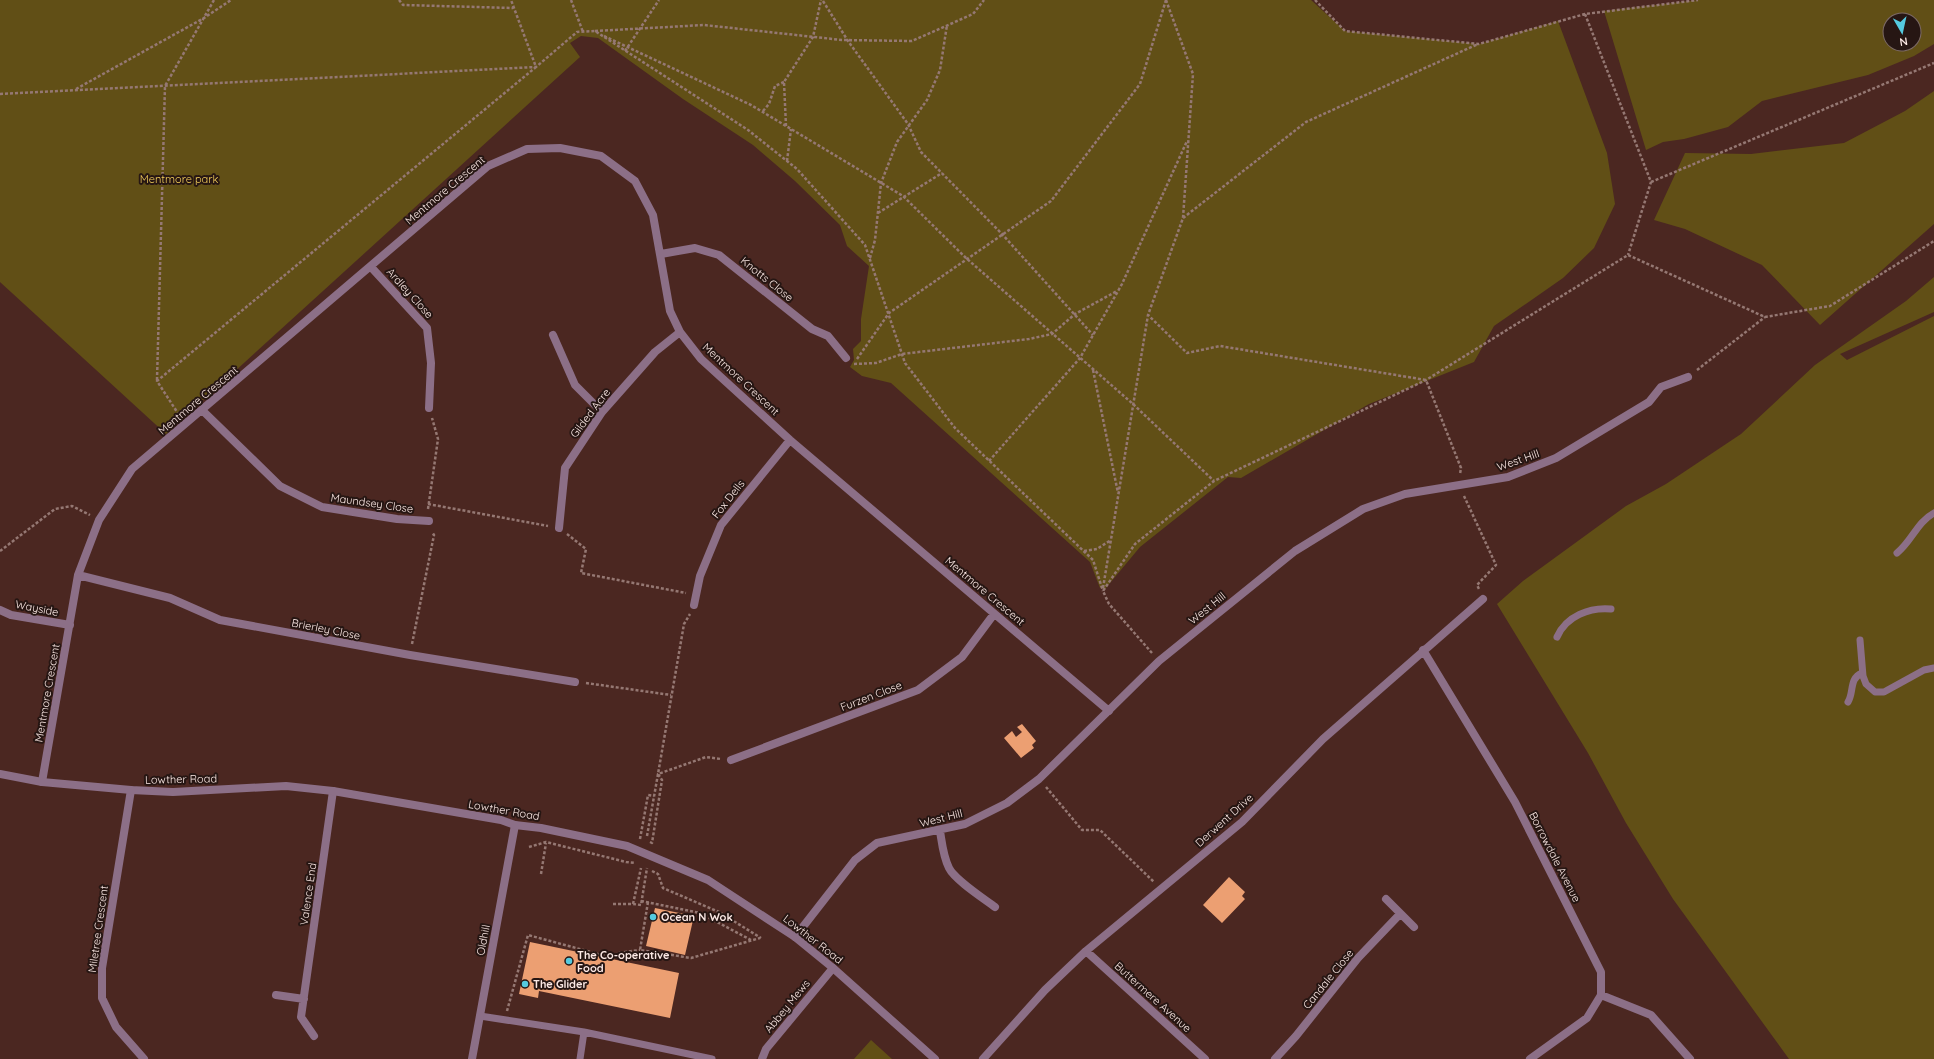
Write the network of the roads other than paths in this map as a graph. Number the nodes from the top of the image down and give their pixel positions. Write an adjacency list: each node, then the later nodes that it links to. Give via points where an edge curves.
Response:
1 (661, 254): 2 (street, Mentmore Crescent, via 653,215 635,181 600,156 560,148 527,149 488,166); 3 (street, Mentmore Crescent, via 670,311); 5 (street, Knotts Close, via 695,248 719,254 812,329 828,336)
2 (371, 267): 7 (street, Ardley Close, via 428,328 431,363); 8 (street, Mentmore Crescent)
3 (680, 332): 9 (street, Gilded Acre, via 655,352); 10 (street, Mentmore Crescent, via 701,359)
4 (553, 334): 9 (street, via 575,385)
5 (846, 358)
6 (1688, 377): 29 (street, West Hill, via 1661,387 1649,402 1556,458 1508,477 1406,494 1363,509 1295,551 1159,661)
7 (429, 408)
8 (203, 410): 12 (street, Maundsey Close, via 280,486 322,507 397,519); 15 (street, Mentmore Crescent, via 132,469 99,520)
9 (602, 412): 13 (street, Gilded Acre, via 565,468)
10 (790, 440): 17 (street, Fox Dells, via 721,525 700,576); 20 (street, Mentmore Crescent)
11 (1934, 513): 14 (lane, via 1920,524 1905,547)
12 (428, 521)
13 (559, 528)
14 (1897, 553)
15 (78, 575): 21 (street, Mentmore Crescent); 27 (street, Brierley Close, via 170,598 220,620)
16 (1483, 599): 24 (street, Derwent Drive)
17 (694, 605)
18 (1611, 609): 22 (lane, via 1599,608 1573,617 1560,630)
19 (0, 610): 21 (street, Wayside, via 11,615)
20 (994, 614): 29 (street, Mentmore Crescent); 30 (street, Furzen Close, via 962,658 918,690)
21 (70, 625): 32 (street, Mentmore Crescent)
22 (1557, 637)
23 (1860, 640): 26 (lane)
24 (1423, 650): 42 (street, Derwent Drive, via 1323,739 1242,822); 45 (street, Borrowdale Avenue, via 1518,809 1601,972)
25 (1934, 668): 26 (lane, via 1924,670 1884,692 1874,692 1866,684)
26 (1862, 673): 28 (lane, via 1857,675 1854,681)
27 (575, 682)
28 (1848, 702)
29 (1108, 711): 36 (street, West Hill, via 1040,779 1007,803 965,824)
30 (731, 760)
31 (0, 774): 32 (street, Lowther Road)
32 (42, 782): 33 (street, Lowther Road)
33 (131, 790): 34 (street, Lowther Road, via 173,792 286,786); 50 (street, Miletree Crescent, via 102,968 102,998 116,1027)
34 (333, 791): 35 (street, Lowther Road, via 501,820); 46 (street, Valence End)
35 (515, 826): 41 (street, Lowther Road, via 541,828 628,846 708,880); 47 (street, Oldhill)
36 (940, 831): 38 (street, via 950,870 966,886); 41 (street, West Hill, via 877,844 855,860)
37 (1386, 899): 39 (street)
38 (995, 907)
39 (1400, 914): 40 (street); 58 (street, Candale Close, via 1358,958)
40 (1414, 926)
41 (795, 937): 43 (street, Lowther Road)
42 (1086, 951): 56 (street, Derwent Drive, via 1045,990); 57 (street, Buttermere Avenue)
43 (833, 968): 54 (street, Abbey Mews, via 766,1049); 55 (street, Lowther Road)
44 (276, 995): 46 (street)
45 (1602, 995): 59 (street, via 1587,1018); 60 (street, via 1651,1015)
46 (304, 999): 49 (street, Valence End, via 302,1017)
47 (480, 1016): 48 (lane); 51 (street, Oldhill)
48 (584, 1032): 52 (lane); 53 (lane)
49 (314, 1036)
50 (144, 1059)
51 (472, 1059)
52 (580, 1059)
53 (712, 1059)
54 (762, 1059)
55 (935, 1059)
56 (983, 1059)
57 (1205, 1059)
58 (1276, 1059)
59 (1530, 1059)
60 (1690, 1059)

